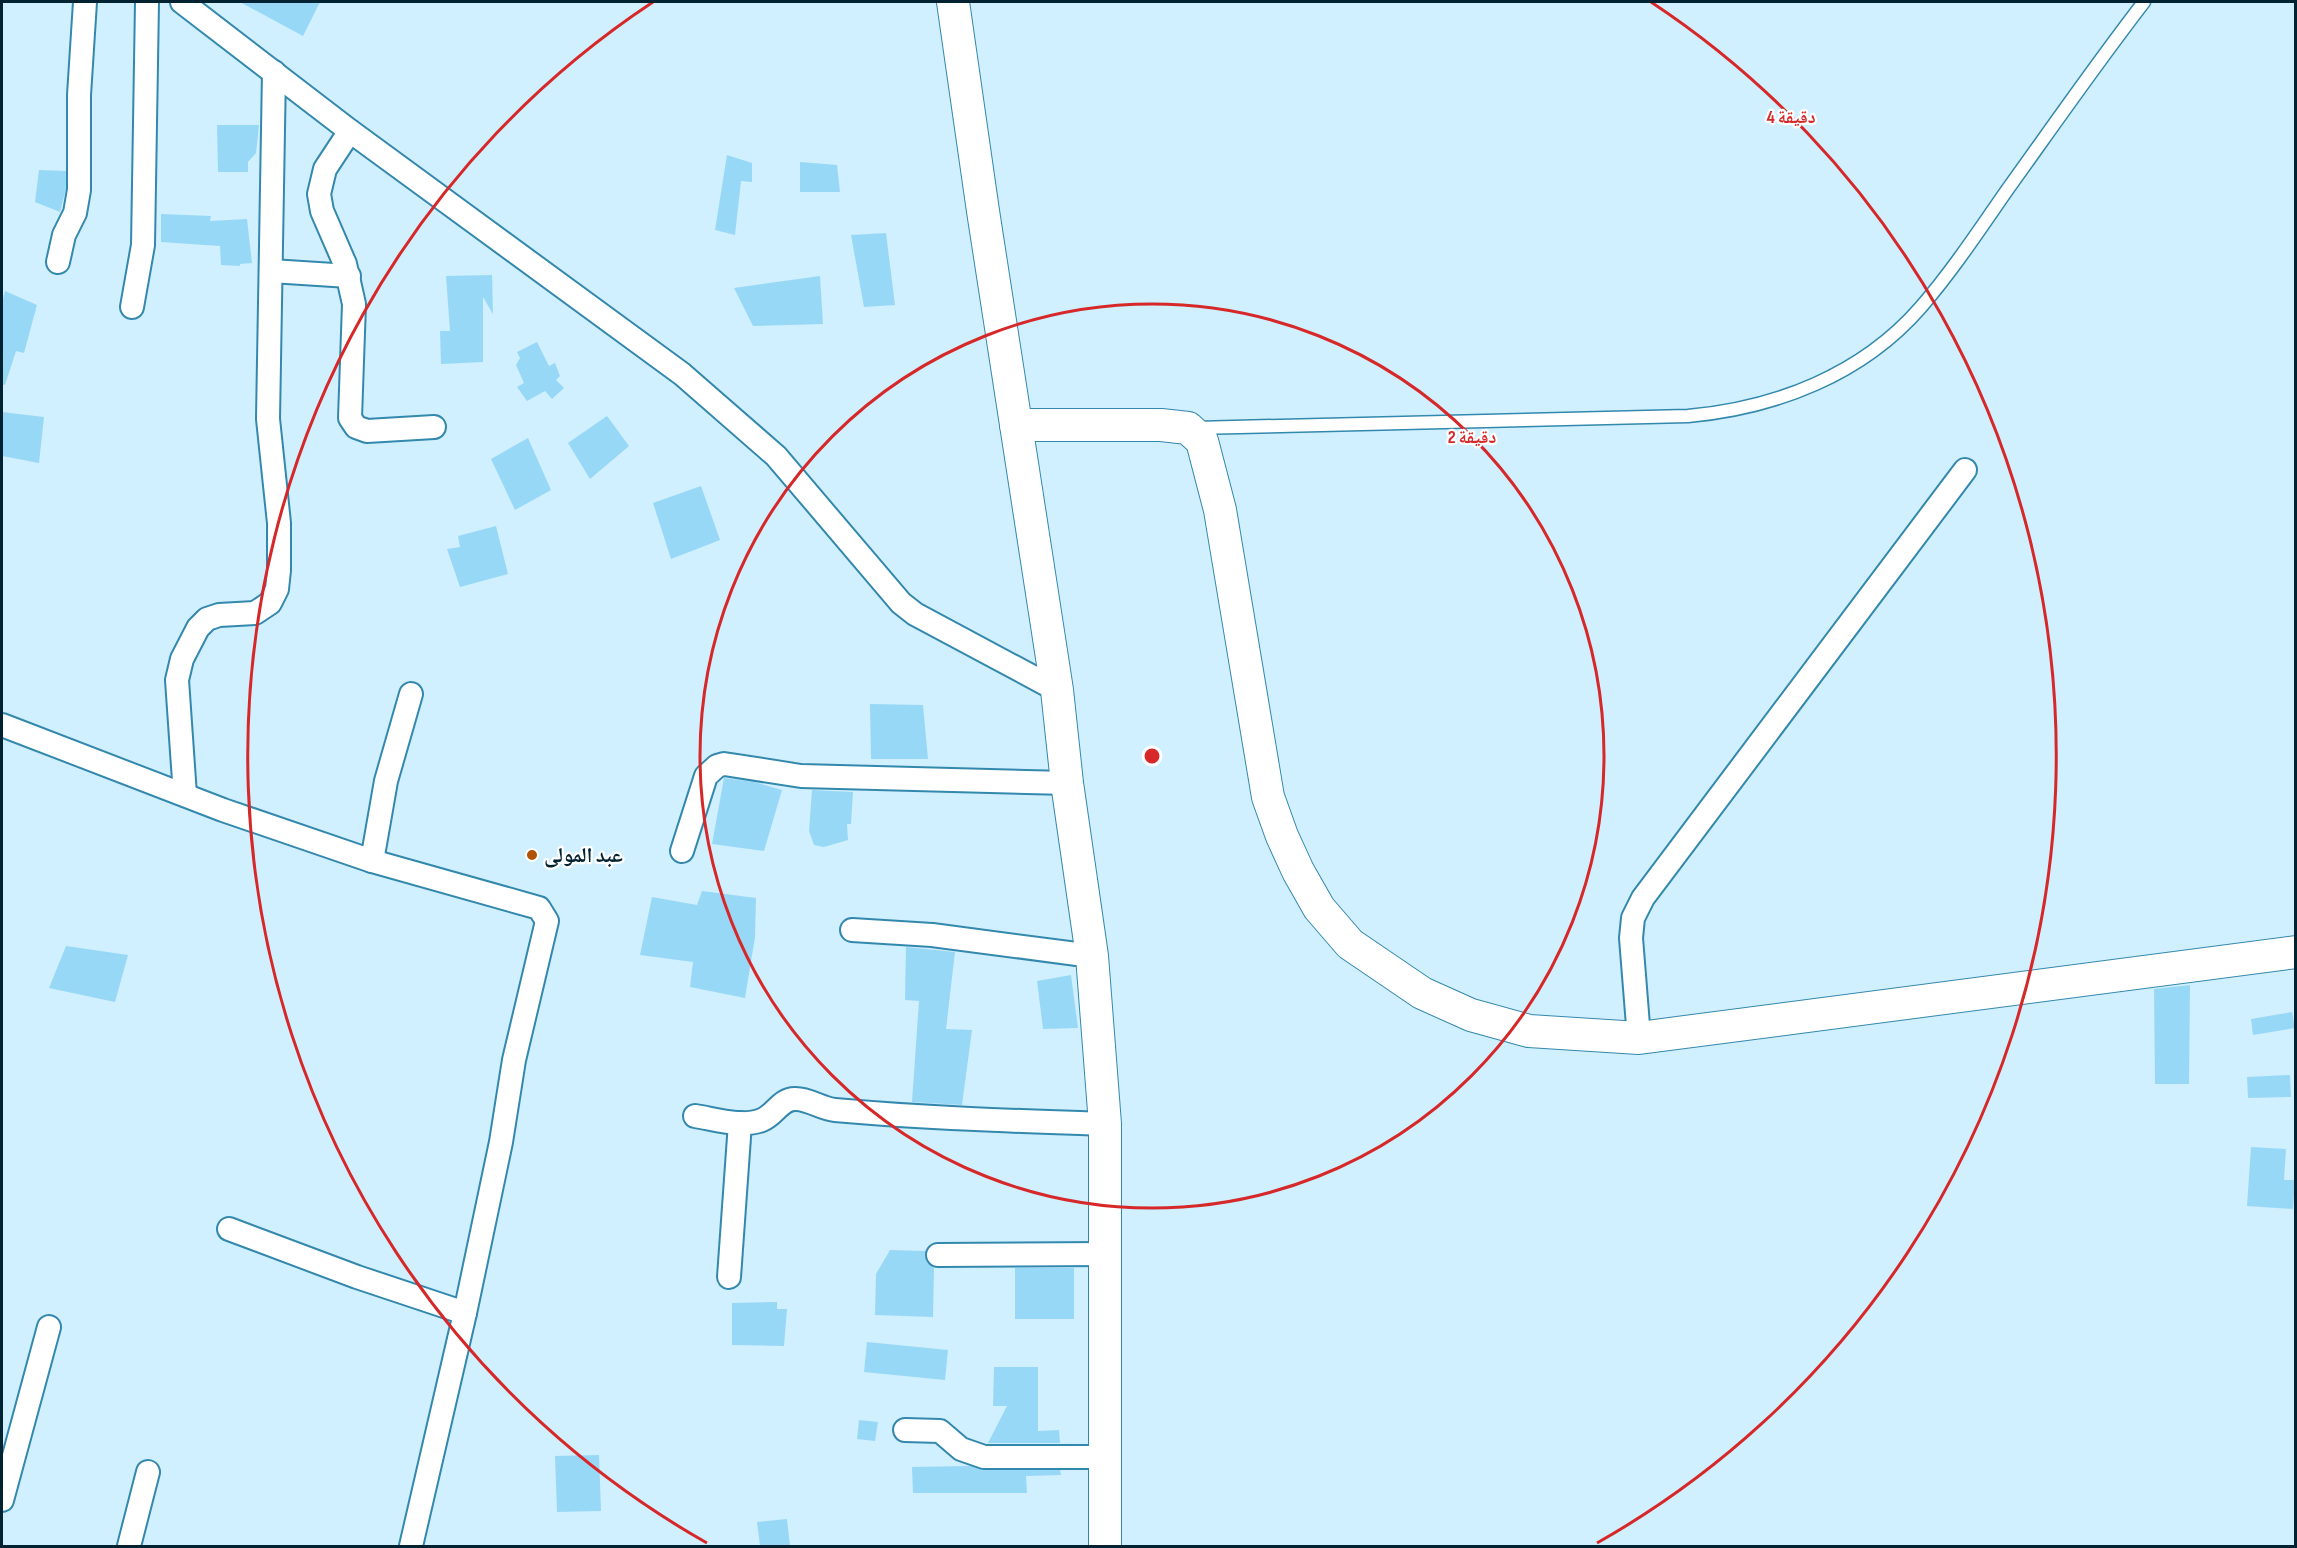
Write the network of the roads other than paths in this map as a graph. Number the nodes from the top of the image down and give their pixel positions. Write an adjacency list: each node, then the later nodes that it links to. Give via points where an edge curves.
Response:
1 (85, 2): 8 (street, via 79,190)
2 (147, 2): 11 (street, via 143,246)
3 (182, 2): 6 (street)
4 (953, 2): 12 (street)
5 (2144, 2): 14 (lane, via 1921,307 1880,345 1809,388 1750,407 1688,416)
6 (274, 72): 7 (street); 9 (street)
7 (350, 131): 10 (street, via 325,169 319,194 322,211); 16 (street, via 682,374 776,456 915,615)
8 (58, 262)
9 (271, 271): 10 (street); 20 (street, via 268,419 279,523 277,589 270,603 255,613 207,619 182,659 177,680)
10 (349, 276): 13 (street, via 355,321 352,423 367,431)
11 (132, 308)
12 (1016, 425): 14 (street, via 1161,425); 16 (street)
13 (434, 427)
14 (1188, 429): 26 (street, via 1202,441 1220,510 1268,797 1290,854 1319,908 1350,944 1422,993 1471,1015 1529,1031)
15 (1965, 470): 26 (street, via 1643,898 1633,918 1631,938)
16 (1057, 690): 19 (street)
17 (411, 694): 22 (street, via 386,781)
18 (2, 725): 20 (street)
19 (1067, 783): 21 (street, via 801,776 724,764 706,776); 25 (street)
20 (185, 795): 22 (street)
21 (682, 850)
22 (372, 861): 34 (street, via 539,908 547,921 514,1060)
23 (852, 930): 25 (street, via 932,935)
24 (2295, 952): 26 (street)
25 (1092, 956): 29 (street)
26 (1639, 1038)
27 (695, 1116): 28 (street)
28 (740, 1123): 29 (street, via 762,1120 786,1101 796,1099 833,1110); 33 (street)
29 (1104, 1124): 31 (street)
30 (229, 1229): 34 (street)
31 (1106, 1254): 32 (street); 37 (street)
32 (938, 1255)
33 (729, 1277)
34 (465, 1313): 41 (street)
35 (50, 1327): 39 (street)
36 (905, 1430): 37 (street, via 940,1431 968,1453 984,1457)
37 (1106, 1457): 42 (street)
38 (148, 1472): 40 (street)
39 (2, 1500)
40 (129, 1546)
41 (411, 1546)
42 (1106, 1546)

